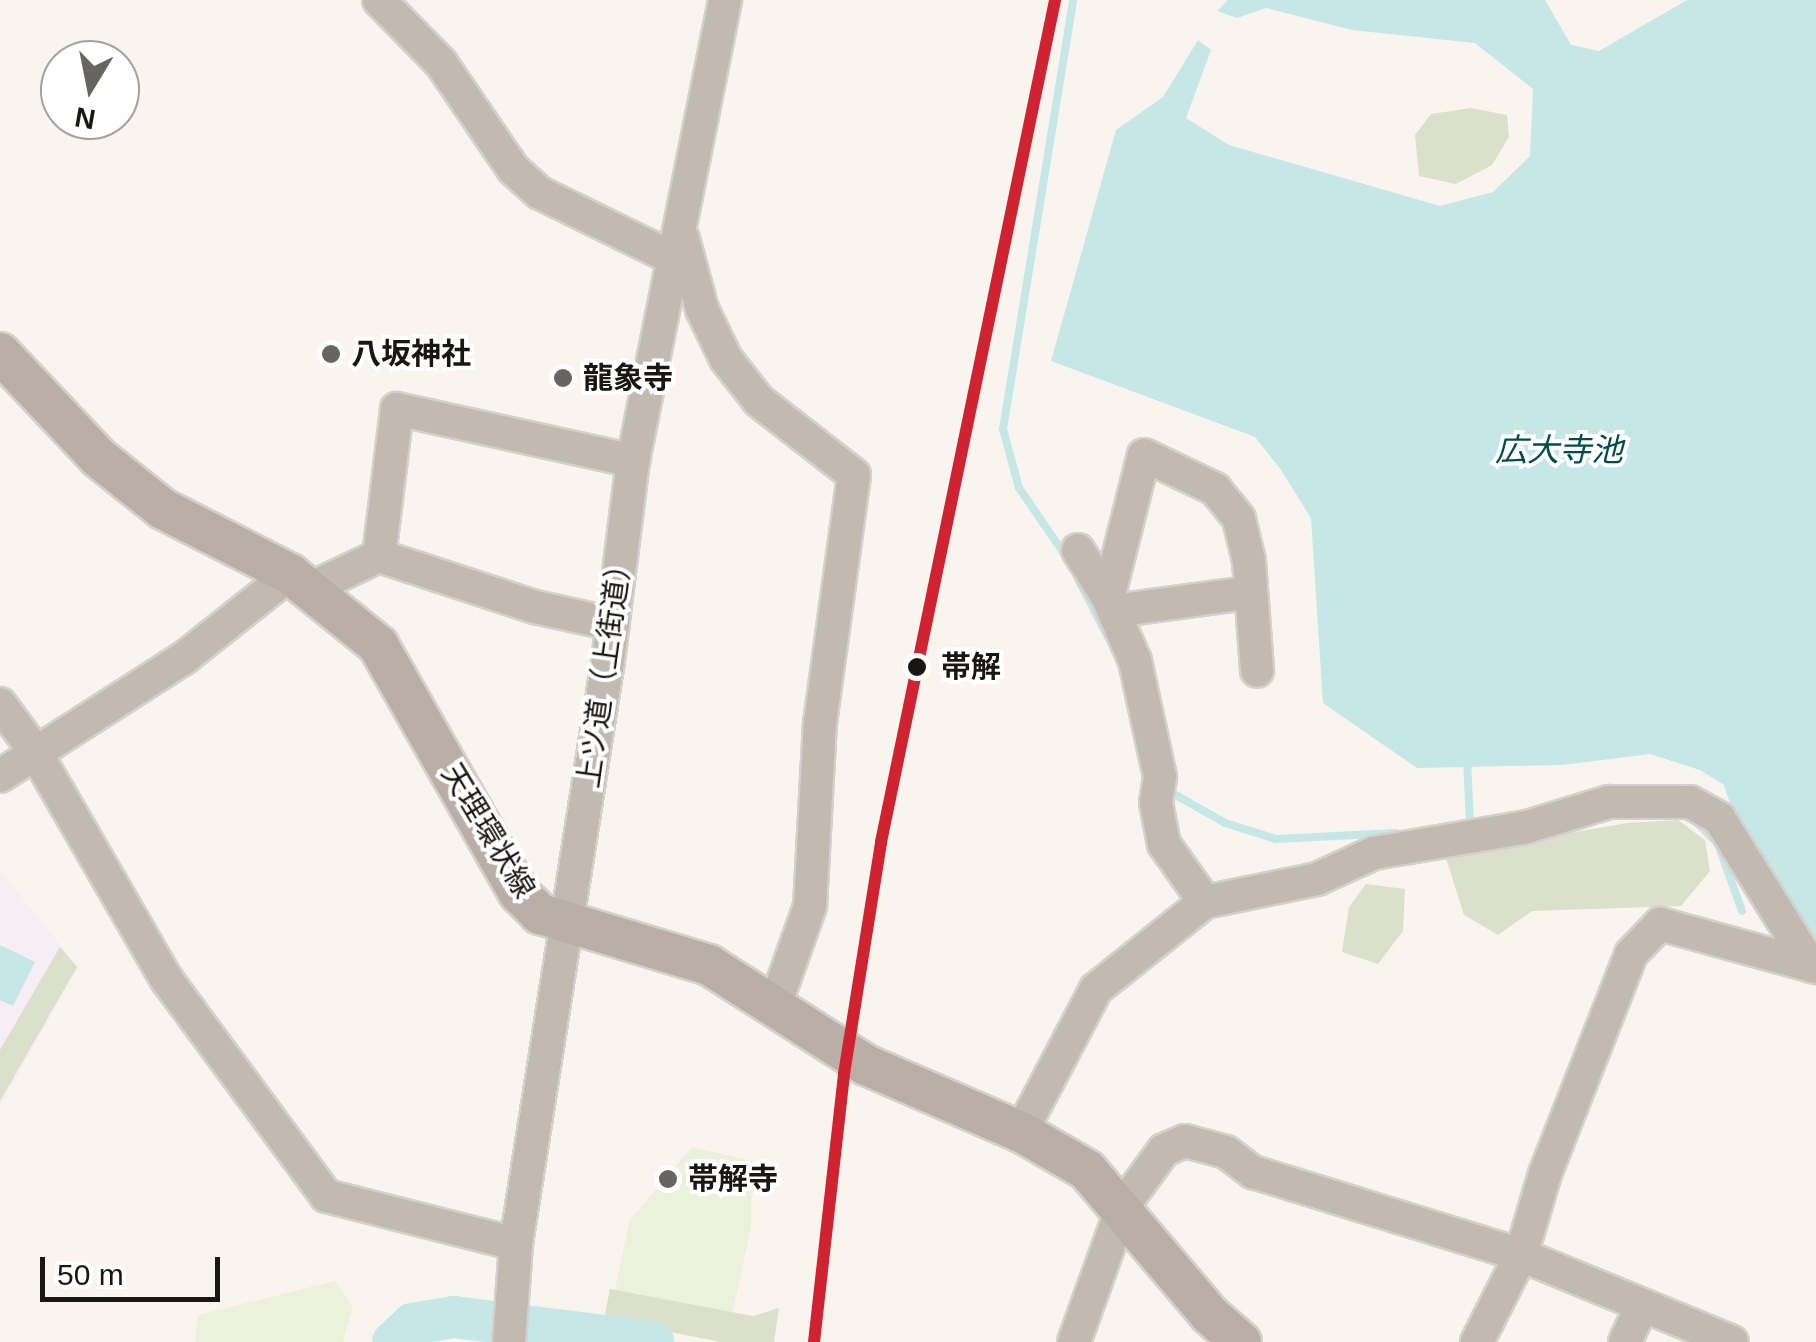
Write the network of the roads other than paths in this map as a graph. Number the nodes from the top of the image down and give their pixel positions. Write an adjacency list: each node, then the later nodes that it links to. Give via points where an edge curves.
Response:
1 (379, 0): 3 (street, via 441,64 526,181 625,238)
2 (724, 0): 3 (street, 上ツ道（上街道）)
3 (680, 248): 5 (street, 上ツ道（上街道）); 19 (street, via 726,359 759,400 854,475 820,722 810,906)
4 (0, 353): 8 (main road, 天理環状線, via 88,446 163,509)
5 (632, 461): 7 (street, via 397,409); 11 (street, 上ツ道（上街道）)
6 (1078, 550): 10 (street)
7 (379, 556): 8 (street); 11 (street, via 535,607)
8 (300, 582): 14 (street); 17 (main road, 天理環状線, via 378,646 519,893 540,914)
9 (1248, 592): 10 (street); 10 (street, via 1239,519 1215,489 1144,454); 12 (street)
10 (1111, 604): 16 (street, via 1135,662 1164,844)
11 (613, 624): 17 (street, 上ツ道（上街道）)
12 (1257, 671)
13 (0, 704): 14 (street)
14 (34, 750): 15 (street); 22 (street, via 167,980 326,1196)
15 (0, 776)
16 (1205, 902): 18 (street, via 1318,879 1374,853 1527,827 1609,802 1690,802 1719,818); 20 (street, via 1096,989)
17 (567, 926): 19 (main road, 天理環状線, via 674,951); 22 (street, 上ツ道（上街道）)
18 (1814, 966): 23 (street, via 1660,924 1631,954 1545,1174)
19 (775, 1005): 20 (main road, 天理環状線, via 866,1065)
20 (1021, 1132): 21 (main road, 天理環状線, via 1087,1170)
21 (1123, 1206): 23 (street, via 1164,1150 1185,1141 1226,1152 1254,1172); 26 (street); 27 (main road, 天理環状線, via 1210,1315)
22 (516, 1244): 25 (street, 上ツ道（上街道）)
23 (1521, 1255): 24 (street); 28 (street)
24 (1642, 1306): 29 (street); 30 (street)
25 (509, 1328)
26 (1074, 1342)
27 (1241, 1342)
28 (1477, 1342)
29 (1625, 1342)
30 (1732, 1342)

